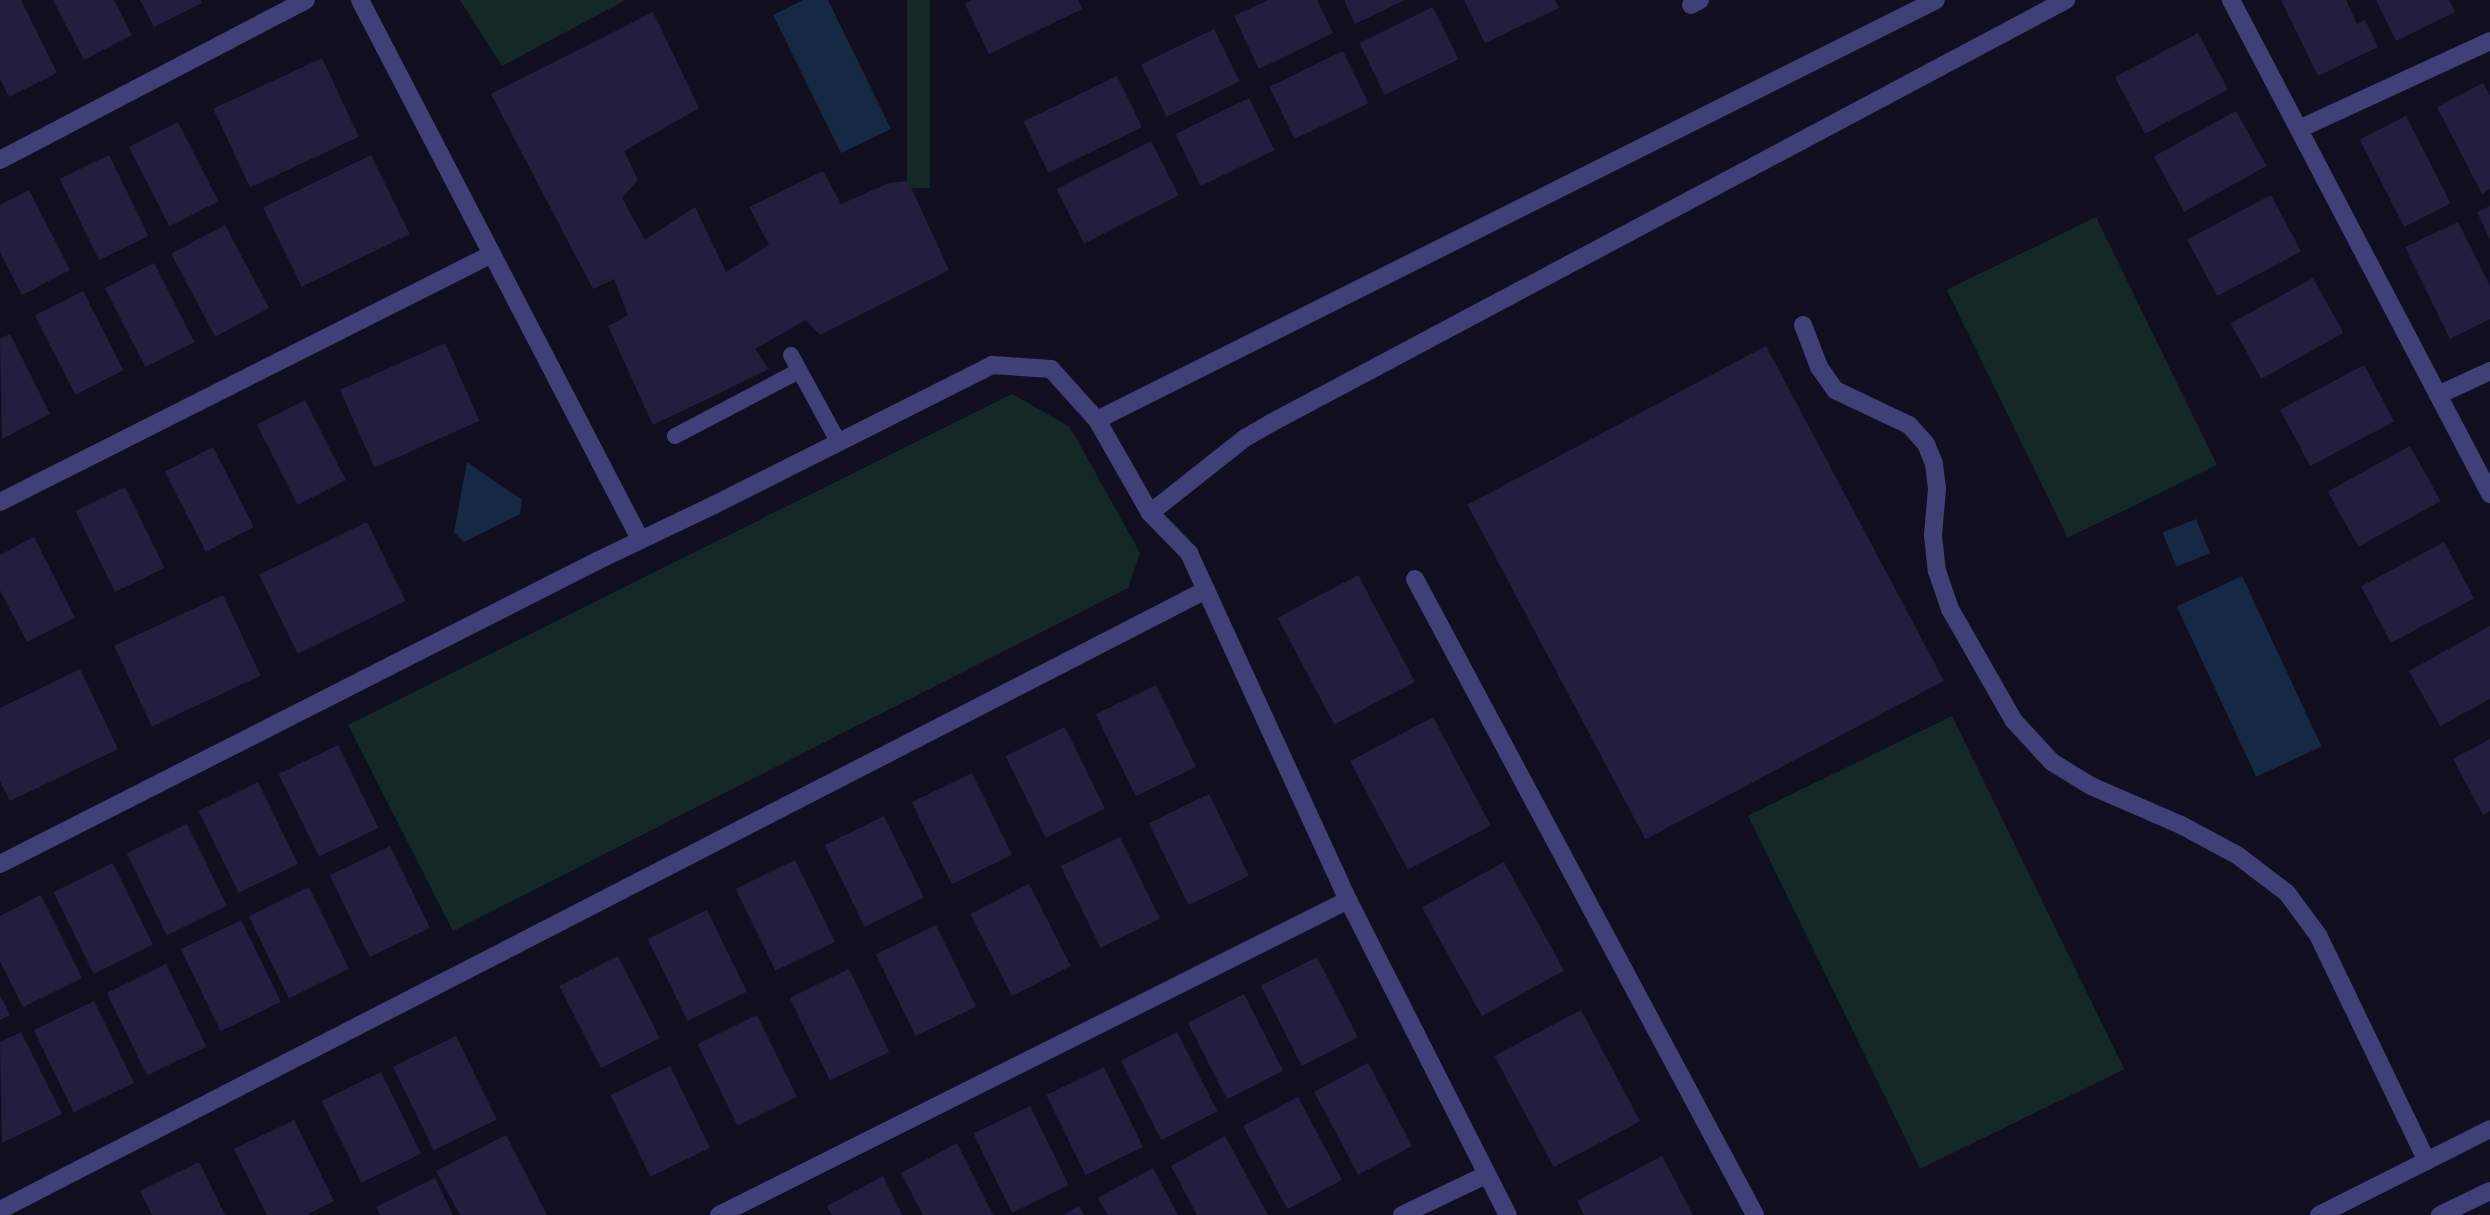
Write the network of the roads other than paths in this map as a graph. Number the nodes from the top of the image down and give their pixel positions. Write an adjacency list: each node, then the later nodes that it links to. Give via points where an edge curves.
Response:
1 (306, 0): 8 (street)
2 (360, 0): 9 (street)
3 (1936, 0): 15 (street)
4 (2066, 0): 20 (street, via 1272,423 1236,445)
5 (2231, 0): 7 (street)
6 (2490, 41): 7 (street)
7 (2299, 129): 14 (street)
8 (0, 160)
9 (492, 254): 19 (street); 21 (street)
10 (1803, 325): 27 (street, via 1819,367 1835,390 1909,425 1926,444 1937,489 1933,535 1937,571 1950,609 2014,721 2052,762 2091,786 2237,855 2287,893 2318,935)
11 (791, 355): 13 (lane)
12 (2490, 370): 14 (street)
13 (799, 371): 16 (lane); 17 (lane)
14 (2438, 396): 18 (street)
15 (1097, 420): 17 (street, via 1051,369 992,365); 20 (street)
16 (675, 436)
17 (839, 443): 21 (street)
18 (2490, 494)
19 (0, 502)
20 (1150, 513): 23 (street, via 1189,553)
21 (640, 539): 24 (street)
22 (1415, 579): 34 (street)
23 (1206, 590): 25 (street); 30 (street)
24 (0, 864)
25 (1348, 900): 28 (street); 31 (street)
26 (2490, 1129): 27 (street)
27 (2427, 1161): 35 (street)
28 (1486, 1175): 32 (street); 33 (street)
29 (2490, 1191): 36 (street)
30 (0, 1210)
31 (719, 1215)
32 (1402, 1215)
33 (1508, 1215)
34 (1755, 1215)
35 (2319, 1215)
36 (2440, 1215)

